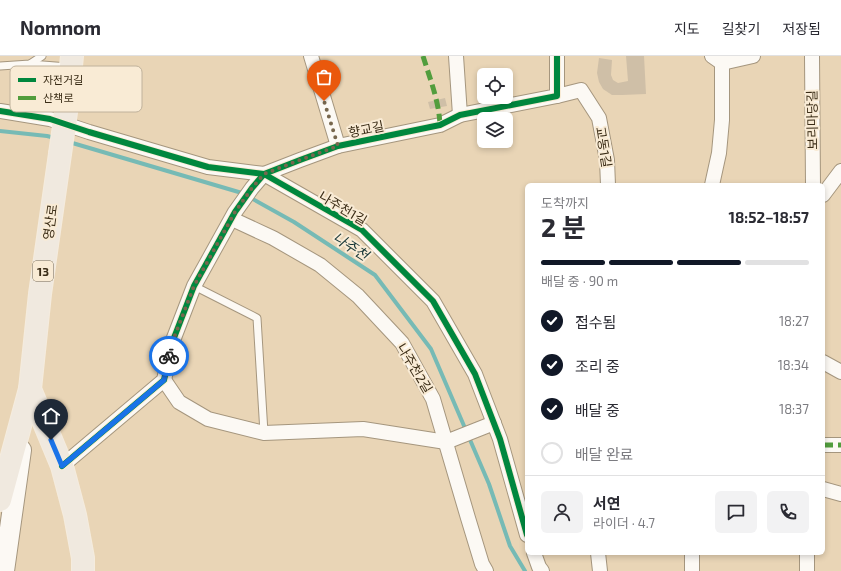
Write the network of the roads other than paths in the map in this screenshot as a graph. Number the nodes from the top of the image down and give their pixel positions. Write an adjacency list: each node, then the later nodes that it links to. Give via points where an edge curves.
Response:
1 (42, 56): 9 (lane)
2 (311, 56): 15 (street, 향교길)
3 (456, 56): 14 (street)
4 (558, 56): 11 (street)
5 (753, 56): 7 (street)
6 (812, 56): 20 (street, 보리마당길)
7 (717, 60): 19 (street, via 722,120)
8 (72, 62): 9 (lane)
9 (30, 64): 10 (lane)
10 (0, 66)
11 (557, 96): 14 (street, 향교길); 18 (street, 교동1길, via 581,90 599,118 607,160)
12 (0, 111): 17 (street, 나주천1길, via 50,118 208,167)
13 (66, 112): 27 (main road, 영산로 / 13, bridge, via 40,294)
14 (460, 115): 15 (street, 향교길, via 440,125)
15 (338, 146): 17 (street, 향교길)
16 (841, 171): 21 (street)
17 (264, 174): 22 (street, 향교길); 28 (street, 나주천1길, via 362,230 433,301 475,374)
18 (608, 183)
19 (712, 183)
20 (813, 183)
21 (825, 192)
22 (234, 216): 23 (street, 향교길); 30 (street, 나주천2길, via 320,265 358,296 402,343 433,399)
23 (194, 286): 26 (street, 향교길, via 172,343); 29 (lane, via 257,318)
24 (825, 363): 25 (street)
25 (841, 372)
26 (164, 380): 29 (street, via 180,402 208,420); 33 (street)
27 (30, 389): 33 (main road, 영산로 / 13); 36 (main road, 13); 42 (street, 영산로)
28 (494, 424): 30 (street); 37 (street, 나주천1길)
29 (264, 433): 30 (street, via 363,429)
30 (446, 442): 44 (street, 나주천2길)
31 (825, 445): 32 (street)
32 (841, 445)
33 (62, 466): 43 (main road, 영산로 / 13, via 75,515)
34 (825, 490): 35 (street)
35 (841, 494)
36 (0, 500)
37 (525, 528)
38 (535, 555): 45 (street)
39 (598, 555): 46 (street)
40 (692, 555): 47 (street)
41 (807, 555): 48 (street)
42 (4, 571)
43 (83, 571)
44 (486, 571)
45 (542, 571)
46 (600, 571)
47 (692, 571)
48 (807, 571)

